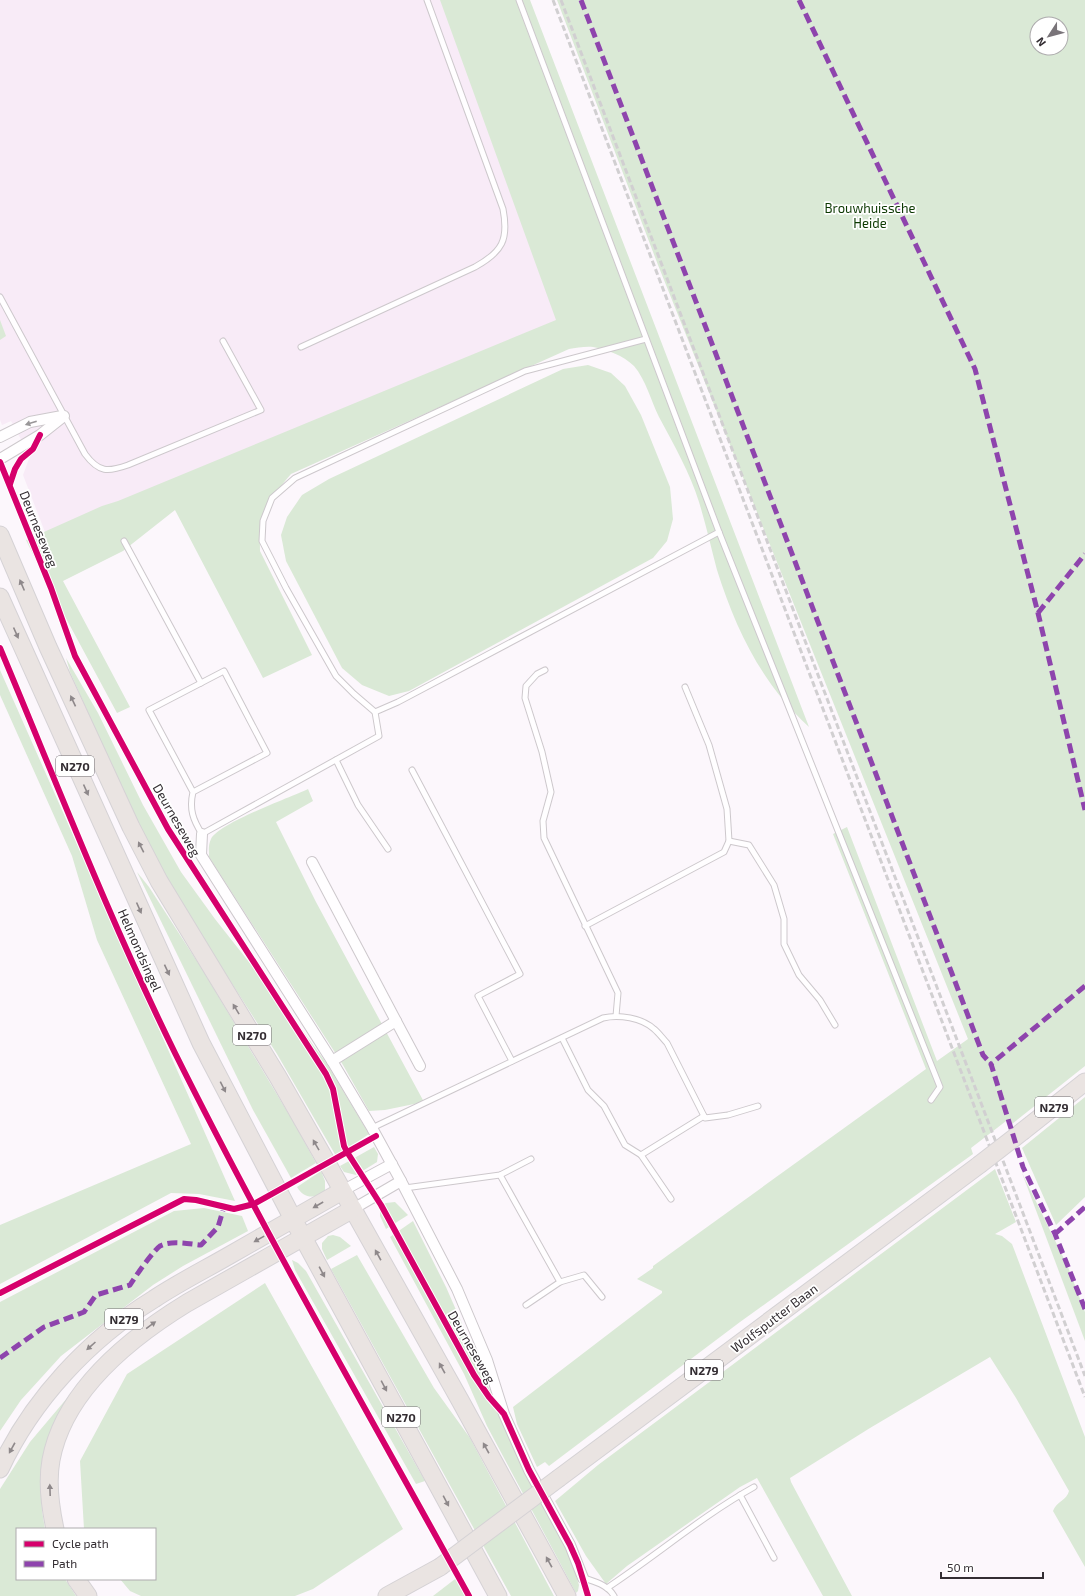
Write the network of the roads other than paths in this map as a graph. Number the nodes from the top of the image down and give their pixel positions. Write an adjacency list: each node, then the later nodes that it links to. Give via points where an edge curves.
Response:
1 (427, 0): 6 (lane, via 503,209 506,223 501,246 487,260 475,267)
2 (519, 0): 4 (lane)
3 (0, 297): 7 (lane)
4 (646, 339): 10 (lane); 17 (lane, via 525,372 294,478 272,498 263,521 262,541 336,676)
5 (223, 341): 7 (lane, via 261,410 110,471 99,468 89,460)
6 (301, 347)
7 (64, 416): 8 (street, one-way to 8, via 30,422); 9 (street, via 40,435)
8 (0, 437)
9 (0, 459)
10 (719, 532): 17 (lane); 34 (lane, via 940,1087)
11 (0, 535): 43 (main road, N270, one-way to 11, via 278,1077 159,881 52,654)
12 (124, 541): 15 (lane)
13 (0, 597): 46 (main road, N270, one-way to 46, via 201,1043)
14 (545, 670): 25 (lane, via 537,674 526,686 525,698 551,792 543,821 544,838)
15 (200, 683): 20 (lane, via 149,710); 20 (lane, via 224,671 267,753)
16 (685, 687): 22 (lane, via 709,745 727,808)
17 (375, 712): 18 (lane, via 379,736)
18 (336, 760): 21 (lane); 23 (lane, via 358,805)
19 (412, 770): 31 (lane, via 520,974 478,996)
20 (192, 792): 21 (lane, via 190,804)
21 (202, 834): 30 (street, Deurneseweg, via 201,855)
22 (729, 841): 25 (lane, via 724,852); 28 (lane, via 749,845 774,885 784,919 784,944 799,975 820,1000)
23 (388, 849)
24 (312, 862): 27 (street)
25 (585, 926): 26 (lane, via 618,993)
26 (616, 1016): 29 (lane, via 603,1018); 36 (lane, via 645,1023 657,1032 666,1043)
27 (396, 1021): 30 (street); 32 (street)
28 (835, 1025)
29 (562, 1038): 31 (lane); 38 (lane, via 588,1090 604,1106 626,1145)
30 (332, 1061): 37 (street, Deurneseweg)
31 (512, 1061): 37 (lane)
32 (420, 1066)
33 (1085, 1082): 56 (main road, Wolfsputter Baan / N279, bridge, via 980,1165)
34 (931, 1100)
35 (758, 1106): 36 (lane, via 728,1115 706,1118)
36 (704, 1116): 38 (lane)
37 (372, 1128): 40 (street, Deurneseweg)
38 (641, 1155): 44 (lane)
39 (531, 1159): 41 (lane)
40 (392, 1164): 42 (street, Deurneseweg); 43 (street)
41 (500, 1175): 42 (lane); 48 (lane)
42 (403, 1184): 45 (street); 57 (street, Deurneseweg, via 457,1290 487,1360 504,1414 529,1470 570,1545)
43 (342, 1191): 45 (main road, N270); 46 (main road, one-way to 46)
44 (671, 1199)
45 (353, 1210): 47 (main road); 64 (main road, N270, one-way to 45)
46 (293, 1219): 47 (main road, N270); 51 (main road, N279, one-way to 51, via 154,1299 101,1338 63,1375 37,1407)
47 (304, 1238): 54 (main road, N279, one-way to 47, via 49,1489 51,1460 66,1416 88,1385 124,1349 161,1318); 63 (main road, N270, one-way to 63)
48 (560, 1282): 49 (lane, via 584,1275); 50 (lane)
49 (602, 1296)
50 (526, 1304)
51 (0, 1469)
52 (754, 1487): 53 (lane)
53 (740, 1495): 55 (lane); 59 (lane)
54 (55, 1528)
55 (774, 1558)
56 (440, 1568): 61 (main road, N279); 62 (main road, Wolfsputter Baan / N279)
57 (583, 1578): 59 (lane, via 598,1582)
58 (77, 1580): 60 (main road)
59 (607, 1588): 65 (lane)
60 (88, 1596)
61 (387, 1596)
62 (405, 1596)
63 (498, 1596)
64 (567, 1596)
65 (614, 1596)

